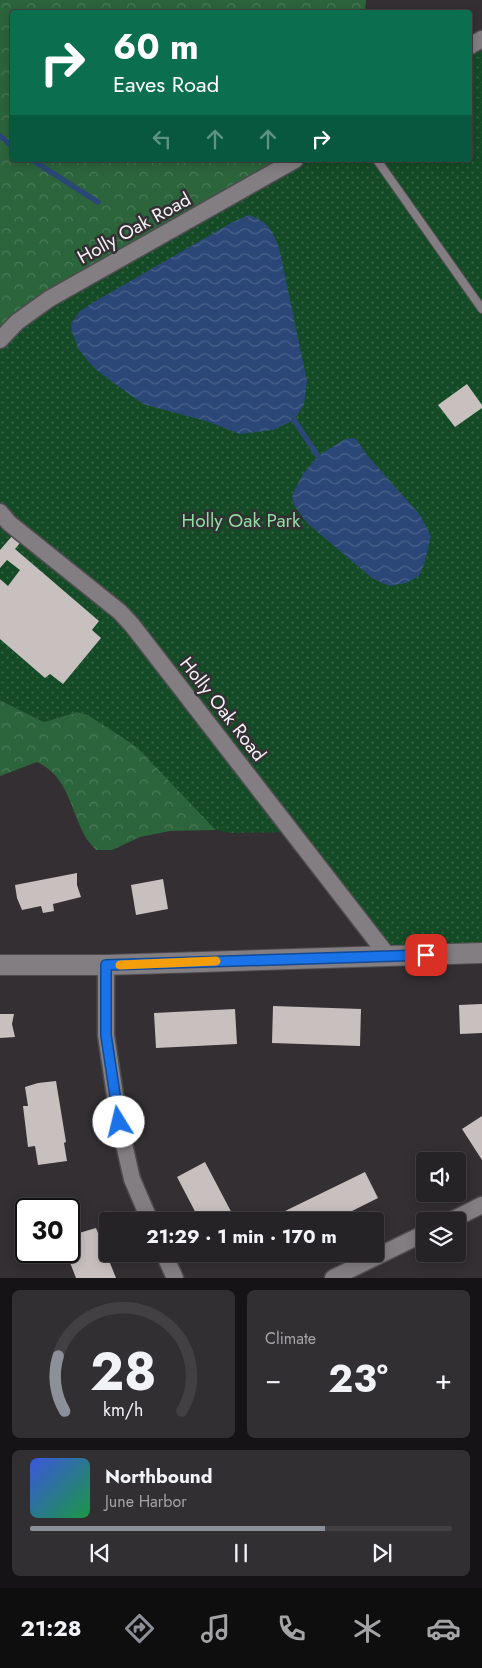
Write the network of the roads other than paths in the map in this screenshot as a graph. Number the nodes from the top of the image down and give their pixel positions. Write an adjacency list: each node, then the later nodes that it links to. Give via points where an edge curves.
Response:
1 (292, 162): 4 (street, Holly Oak Road, via 49,299 17,322)
2 (378, 162): 3 (lane)
3 (482, 309)
4 (0, 340)
5 (0, 512): 7 (street, Holly Oak Road, via 9,523 132,625)
6 (482, 953): 7 (street)
7 (388, 956): 8 (street)
8 (106, 965): 9 (street); 11 (street, via 106,1035 119,1122 132,1179)
9 (0, 966)
10 (482, 1205): 12 (street)
11 (146, 1212)
12 (466, 1213)
13 (416, 1237): 16 (street)
14 (168, 1262): 15 (street)
15 (175, 1278)
16 (333, 1278)

